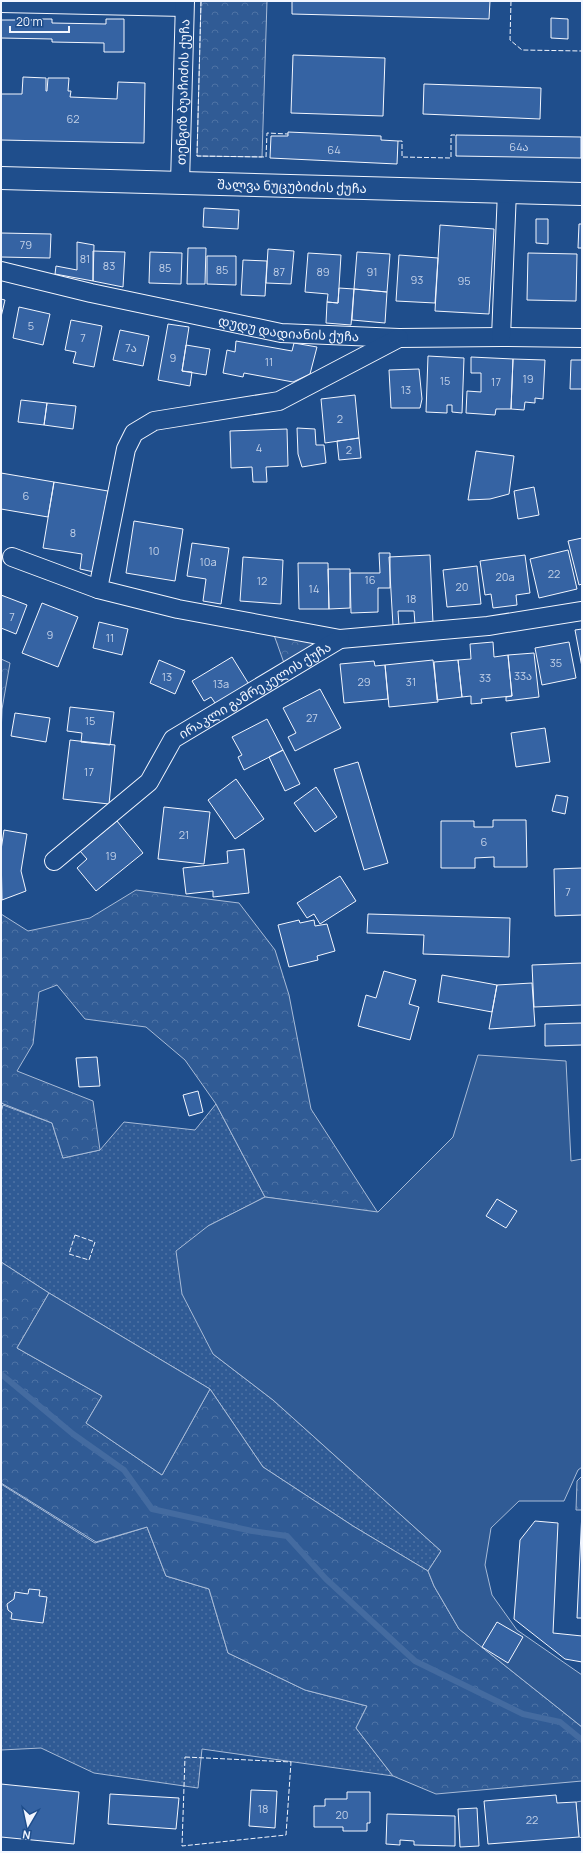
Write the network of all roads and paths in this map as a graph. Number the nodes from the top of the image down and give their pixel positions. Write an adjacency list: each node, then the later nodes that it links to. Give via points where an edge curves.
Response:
1 (1, 3): 2 (street)
2 (184, 4): 4 (street, თენგიზ ბუაჩიძის ქუჩა)
3 (1, 178): 4 (main road, შალვა ნუცუბიძის ქუჩა)
4 (180, 183): 5 (main road, შალვა ნუცუბიძის ქუჩა)
5 (507, 192): 6 (main road, შალვა ნუცუბიძის ქუჩა); 8 (street)
6 (582, 194)
7 (1, 271): 9 (street, დუდუ დადიანის ქუჩა, via 91,293 281,333)
8 (501, 337): 9 (street, დუდუ დადიანის ქუჩა); 10 (street, დუდუ დადიანის ქუჩა)
9 (400, 338): 12 (street, via 279,401 154,421 134,433 126,449)
10 (582, 338)
11 (12, 557): 12 (street, ირაკლი გამრეკელის ქუჩა)
12 (98, 589): 14 (street, ირაკლი გამრეკელის ქუჩა, via 178,609)
13 (582, 611): 14 (street, ირაკლი გამრეკელის ქუჩა, via 488,626)
14 (340, 639): 15 (street, ირაკლი გამრეკელის ქუჩა, via 173,739 149,782)
15 (54, 861)

